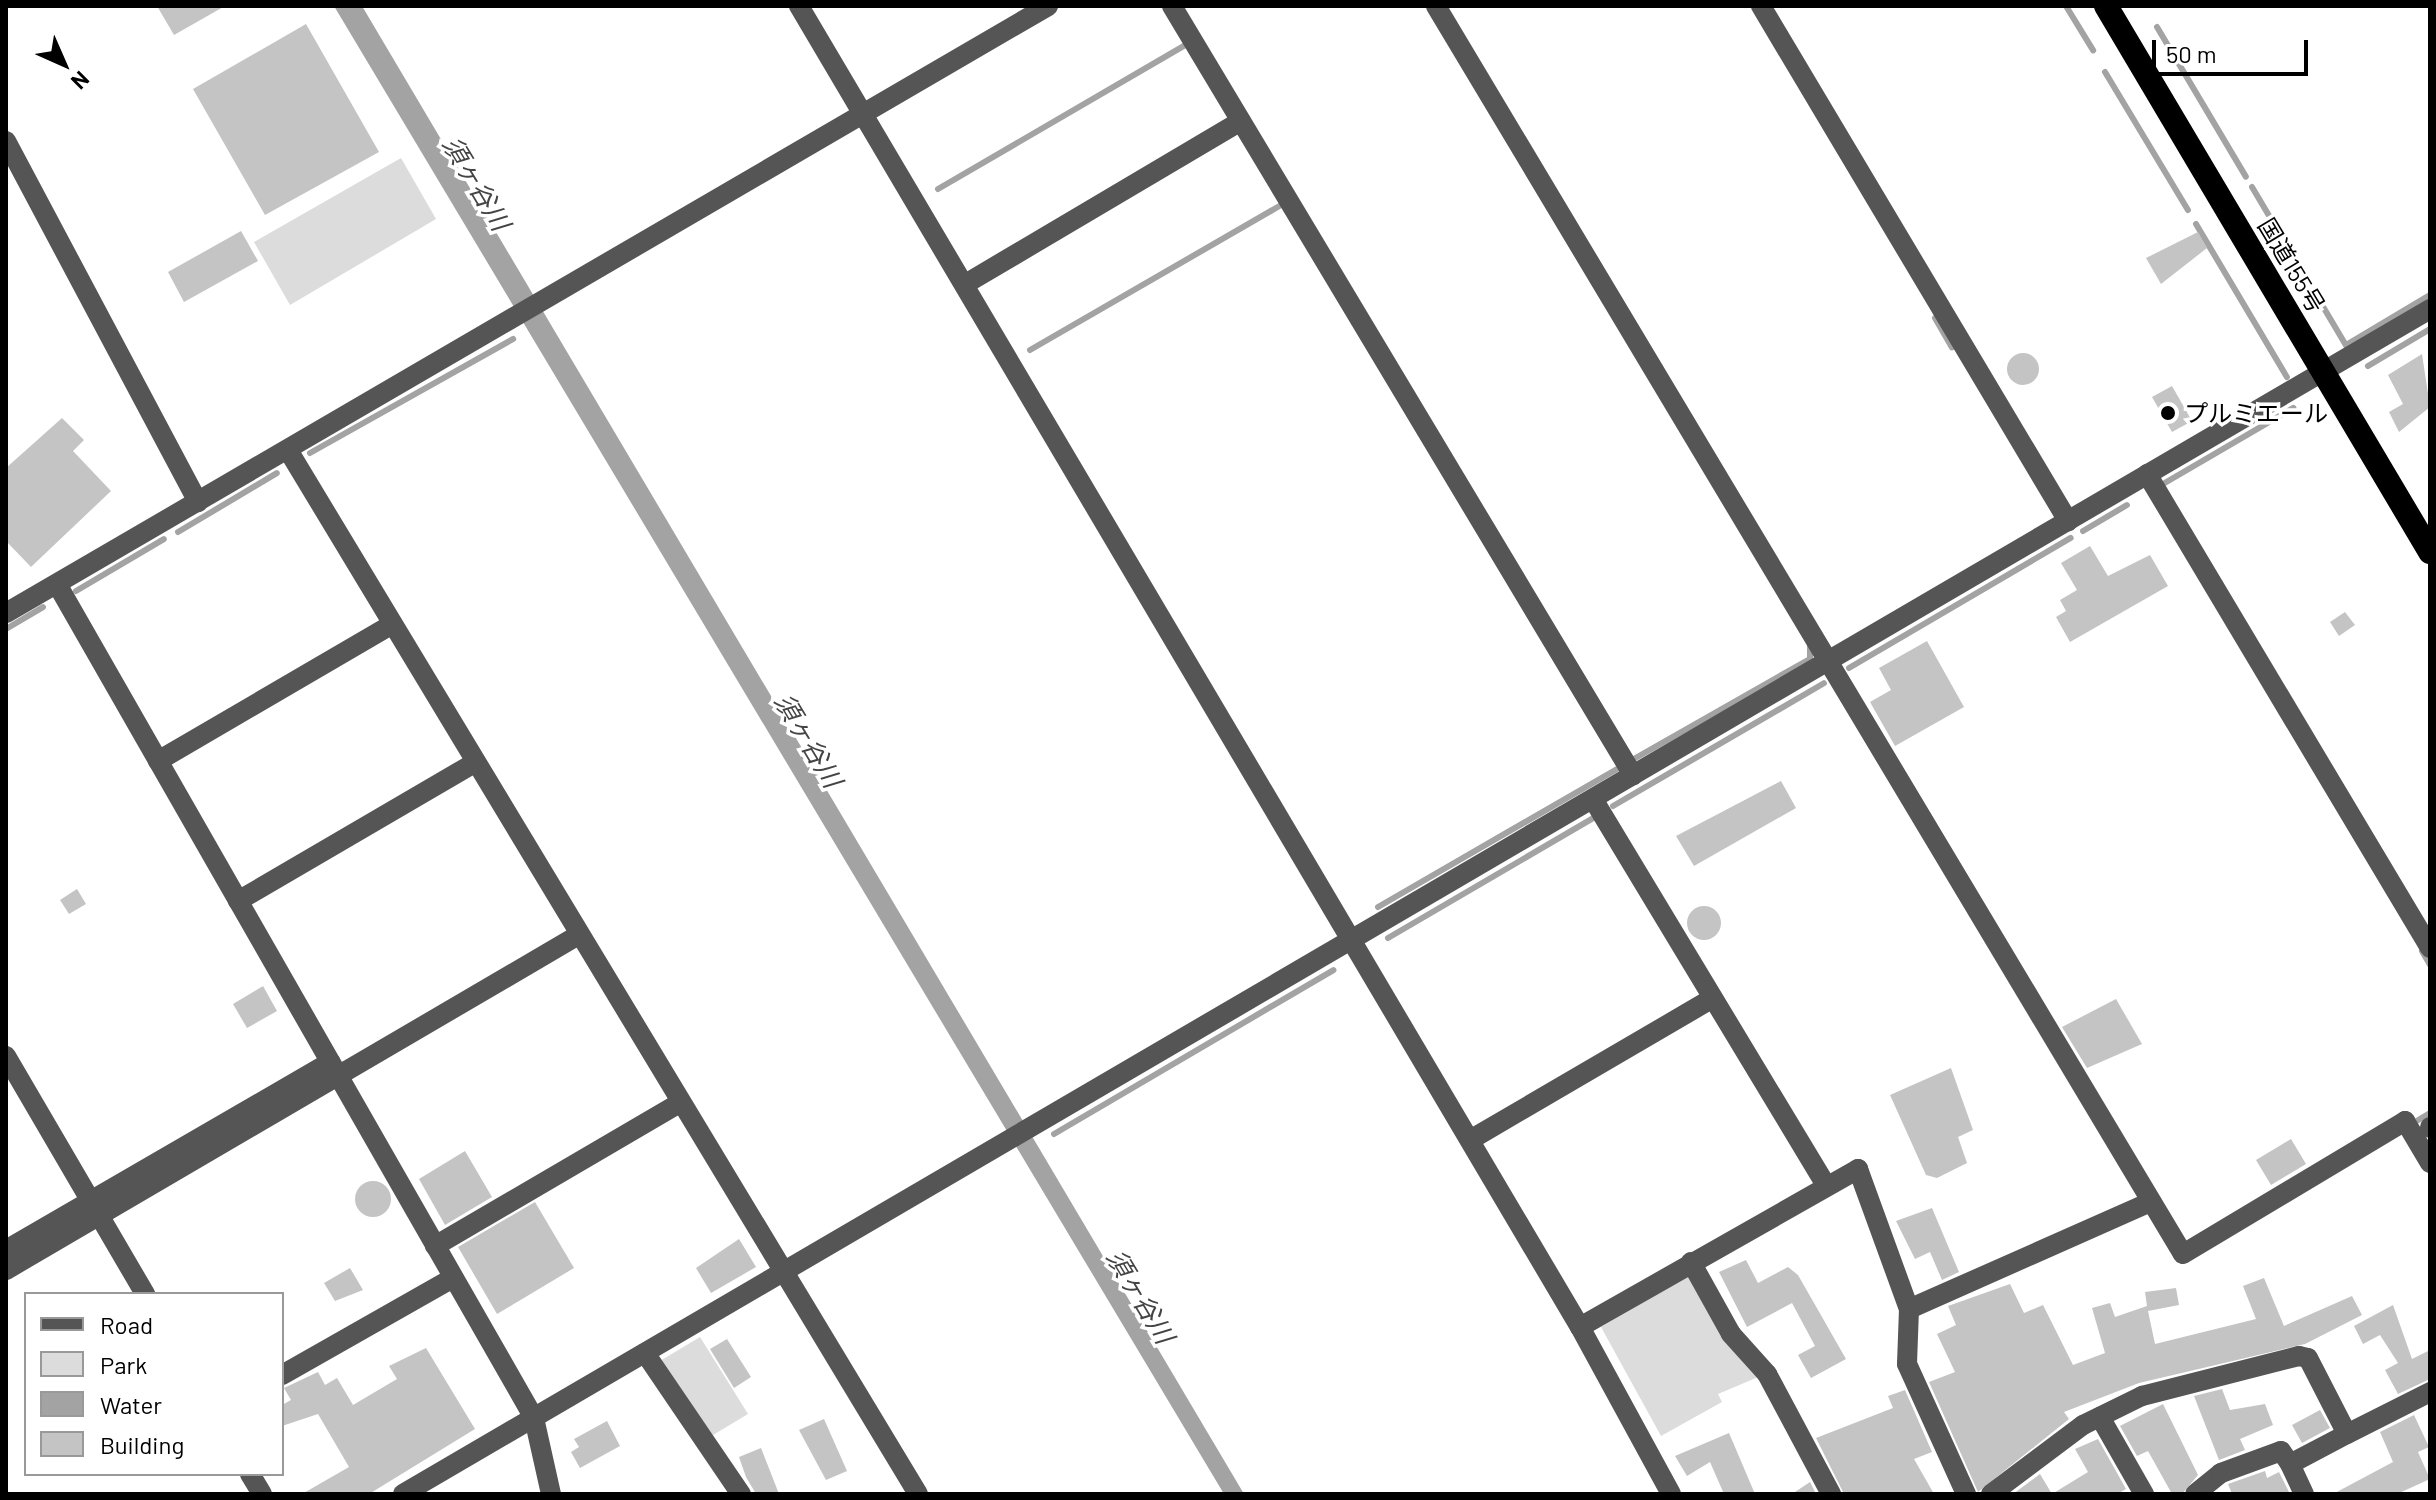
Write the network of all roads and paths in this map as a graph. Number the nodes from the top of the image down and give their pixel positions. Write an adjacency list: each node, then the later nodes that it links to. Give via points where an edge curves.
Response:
1 (799, 6): 7 (street)
2 (1048, 6): 7 (street)
3 (1172, 6): 8 (street)
4 (1436, 6): 21 (street)
5 (1761, 6): 16 (street)
6 (2106, 6): 12 (highway, 国道155号)
7 (863, 114): 10 (street); 13 (street)
8 (1241, 121): 10 (street); 24 (street)
9 (6, 141): 15 (street)
10 (967, 283): 28 (street)
11 (2430, 309): 12 (street)
12 (2323, 372): 14 (street); 17 (highway, 国道155号)
13 (288, 450): 15 (street); 20 (street)
14 (2147, 474): 16 (street); 29 (street)
15 (198, 502): 18 (street)
16 (2068, 521): 21 (street)
17 (2430, 552)
18 (57, 584): 19 (street); 22 (street)
19 (6, 613)
20 (392, 624): 22 (street); 23 (street)
21 (1828, 661): 24 (street); 38 (street)
22 (158, 761): 26 (street)
23 (474, 763): 26 (street); 27 (street)
24 (1633, 775): 25 (street)
25 (1593, 799): 28 (street); 30 (street)
26 (238, 901): 32 (street)
27 (577, 936): 32 (street); 33 (street)
28 (1353, 939): 35 (street); 44 (street)
29 (2430, 948)
30 (1713, 998): 35 (street); 37 (street)
31 (6, 1056): 39 (street)
32 (335, 1070): 39 (street); 40 (street)
33 (678, 1104): 40 (street); 44 (street)
34 (2426, 1130): 36 (street); 38 (street, via 2405,1121 2183,1254)
35 (1470, 1140): 48 (street)
36 (2430, 1163)
37 (1825, 1183): 42 (street); 47 (street, via 1858,1169)
38 (2151, 1202): 47 (street)
39 (95, 1209): 41 (street); 43 (street); 46 (street)
40 (435, 1246): 45 (street)
41 (6, 1250)
42 (1691, 1262): 48 (street); 63 (street, via 1731,1334 1767,1374)
43 (6, 1270)
44 (779, 1275): 49 (street); 61 (street)
45 (453, 1278): 50 (street); 53 (street)
46 (144, 1292)
47 (1909, 1309): 64 (street, via 1907,1364)
48 (1580, 1327): 62 (street)
49 (645, 1353): 53 (street); 60 (street)
50 (284, 1374)
51 (2430, 1392): 54 (street)
52 (2100, 1417): 54 (street, via 2142,1396 2299,1356 2308,1358); 65 (street); 66 (street)
53 (534, 1418): 58 (street); 59 (street)
54 (2347, 1434): 55 (street)
55 (2290, 1464): 67 (street, via 2281,1451 2221,1473); 68 (street)
56 (251, 1476): 57 (street)
57 (262, 1494)
58 (403, 1494)
59 (551, 1494)
60 (741, 1494)
61 (918, 1494)
62 (1671, 1494)
63 (1831, 1494)
64 (1966, 1494)
65 (1991, 1494)
66 (2144, 1494)
67 (2195, 1494)
68 (2304, 1494)

